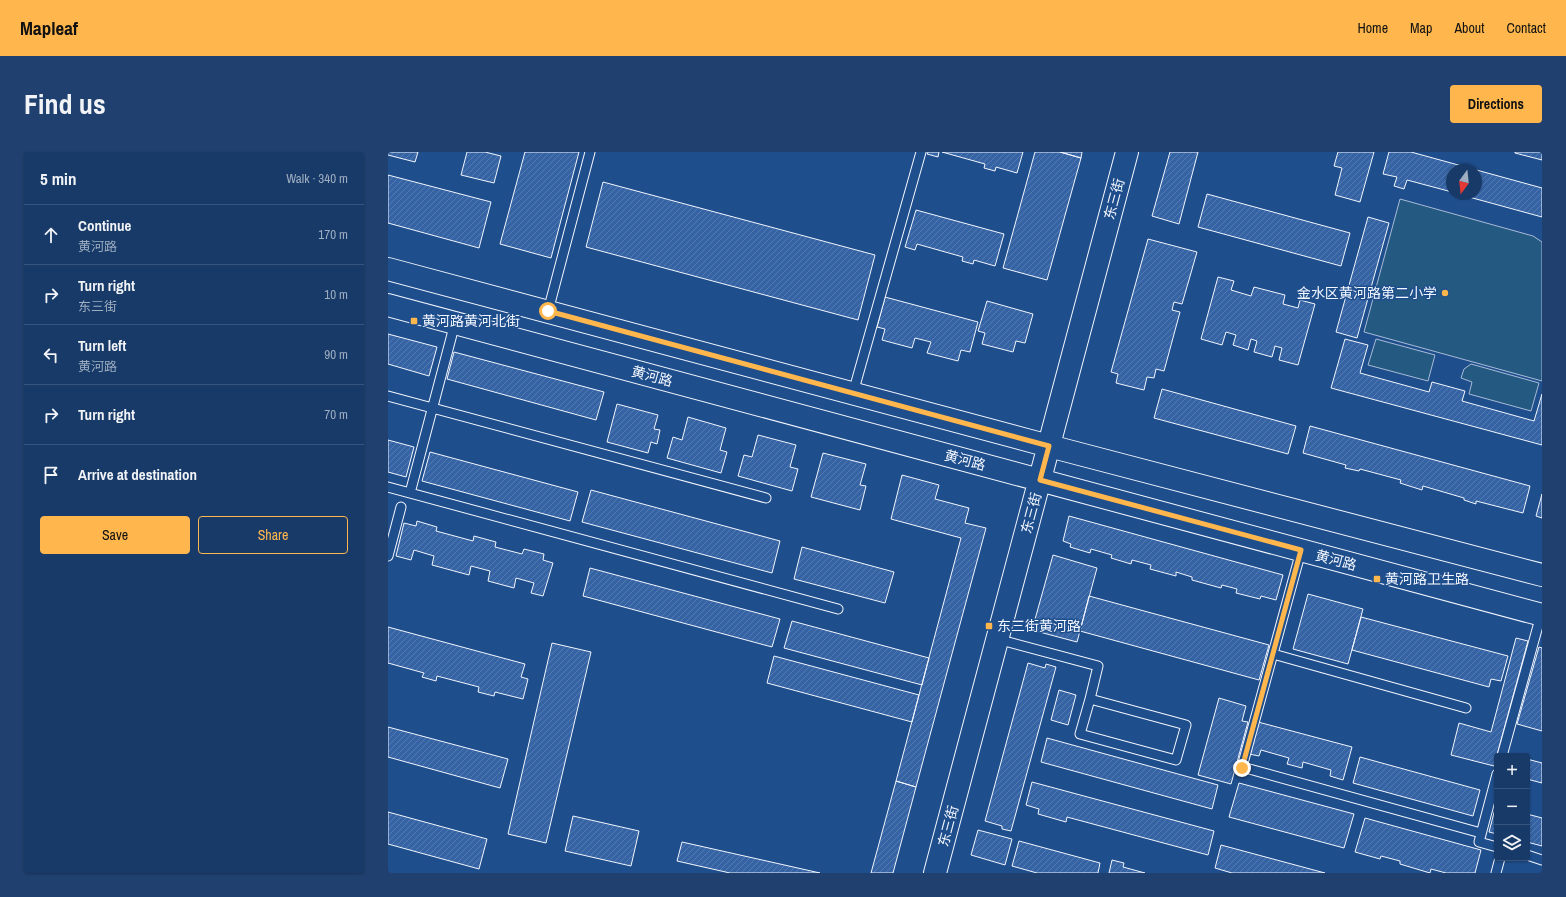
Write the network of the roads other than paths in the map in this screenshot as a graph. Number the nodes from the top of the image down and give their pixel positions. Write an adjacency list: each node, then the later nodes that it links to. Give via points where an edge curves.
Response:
1 (590, 152): 6 (lane)
2 (921, 152): 8 (lane)
3 (1126, 152): 11 (main road, 东三街)
4 (388, 268): 6 (main road)
5 (388, 305): 7 (main road, 黄河路)
6 (548, 311): 8 (main road)
7 (455, 323): 10 (lane); 12 (main road, 黄河路)
8 (853, 393): 11 (main road)
9 (388, 396): 10 (lane)
10 (432, 408): 14 (lane); 15 (lane)
11 (1049, 446): 12 (main road, 东三街); 19 (main road)
12 (1040, 480): 17 (main road, 黄河路); 22 (main road, 东三街)
13 (388, 487): 14 (lane)
14 (410, 493): 20 (lane)
15 (766, 498)
16 (401, 507): 18 (lane)
17 (1301, 550): 21 (main road, 黄河路); 23 (lane)
18 (388, 556)
19 (1542, 575)
20 (838, 609)
21 (1541, 615): 26 (lane)
22 (998, 639): 24 (lane, via 1098,666); 33 (main road, 东三街)
23 (1273, 654): 25 (lane); 28 (lane, via 1242,768)
24 (1090, 699): 24 (lane, via 1186,725 1176,760 1080,734)
25 (1466, 708)
26 (1503, 753)
27 (1494, 785): 28 (lane)
28 (1481, 833): 29 (lane, via 1479,842)
29 (1494, 846)
30 (1530, 856): 31 (lane)
31 (1542, 860)
32 (1499, 861): 34 (lane)
33 (935, 873)
34 (1496, 873)

